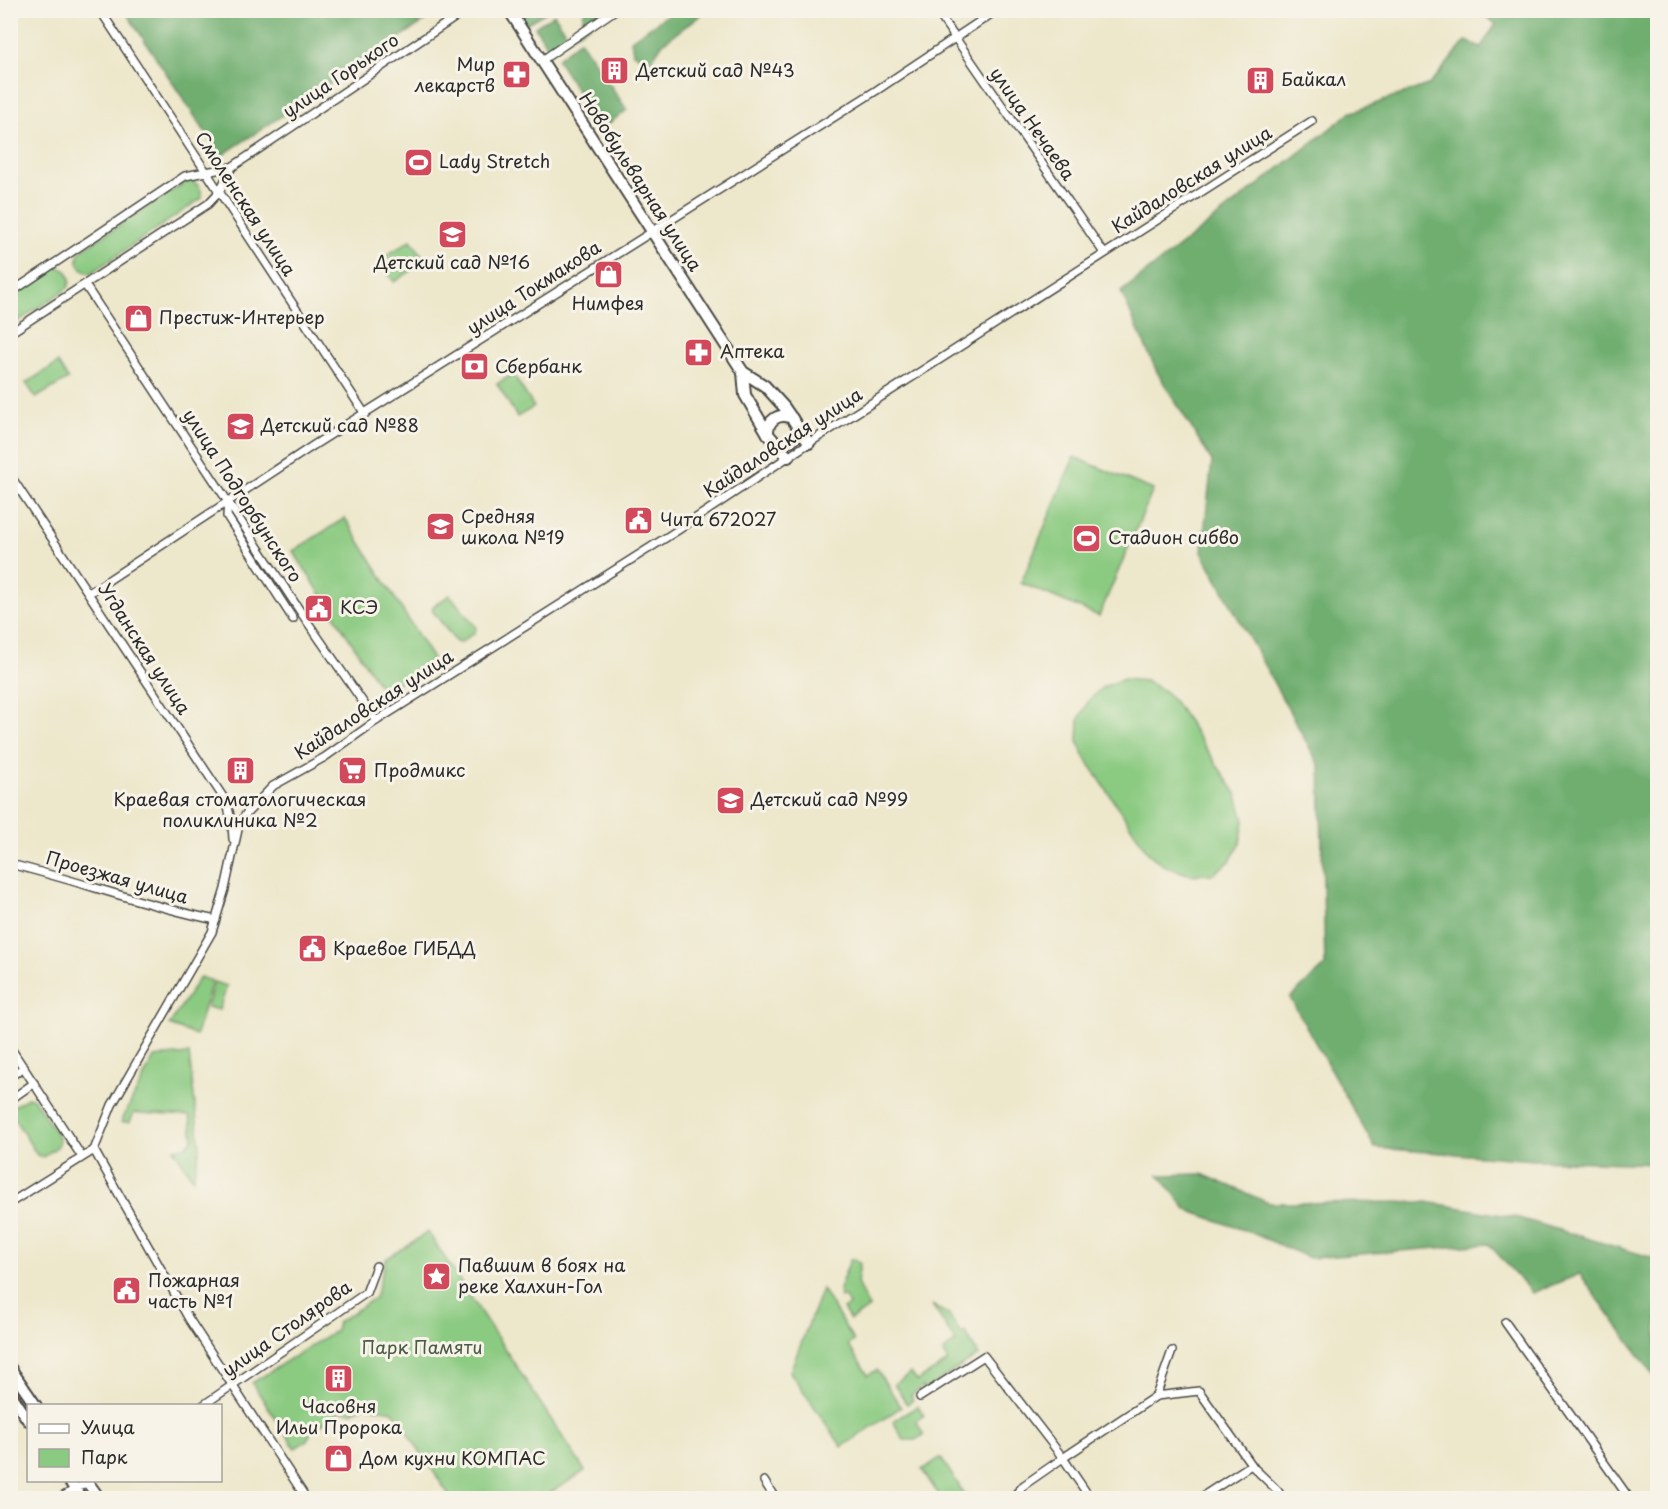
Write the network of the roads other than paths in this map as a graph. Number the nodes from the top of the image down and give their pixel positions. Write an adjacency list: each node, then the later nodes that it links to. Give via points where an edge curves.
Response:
1 (100, 10): 11 (street, Смоленская улица)
2 (466, 10): 10 (street, улица Горького)
3 (509, 10): 8 (street, Новобульварная улица)
4 (615, 10): 8 (street)
5 (936, 10): 7 (street, улица Нечаева)
6 (997, 10): 7 (street, улица Токмакова)
7 (955, 39): 13 (street, улица Токмакова); 14 (street, улица Нечаева)
8 (541, 61): 13 (street, Новобульварная улица)
9 (1312, 121): 14 (street, Кайдаловская улица)
10 (232, 167): 11 (street, улица Горького); 12 (street, улица Горького)
11 (206, 172): 12 (street, Смоленская улица); 16 (street, улица Горького, via 185,176)
12 (219, 192): 15 (street, улица Горького, via 208,204); 19 (street, Смоленская улица)
13 (652, 232): 18 (street, Новобульварная улица); 19 (street, улица Токмакова)
14 (1104, 254): 22 (street, Кайдаловская улица)
15 (85, 285): 17 (street, улица Горького); 25 (street, улица Подгорбунского)
16 (10, 292)
17 (10, 333)
18 (743, 372): 20 (street, via 765,386); 21 (street, via 745,395)
19 (365, 414): 25 (street, улица Токмакова)
20 (794, 422): 21 (street, via 793,440 783,444); 21 (street, via 783,415 772,420); 22 (street)
21 (771, 438): 23 (street)
22 (809, 443): 23 (street, Кайдаловская улица)
23 (788, 457): 28 (street, Кайдаловская улица)
24 (10, 475): 26 (street, Угданская улица)
25 (228, 501): 26 (street, улица Токмакова); 27 (street, via 227,516); 28 (street, улица Подгорбунского)
26 (89, 593): 29 (street, Угданская улица, via 227,803)
27 (293, 619)
28 (376, 721): 29 (street, Кайдаловская улица, via 325,757 273,786 246,814)
29 (233, 848): 31 (street)
30 (10, 864): 31 (street, Проезжая улица)
31 (216, 921): 37 (street, via 112,1105)
32 (10, 1047): 33 (street)
33 (24, 1067): 34 (street); 35 (street)
34 (10, 1077)
35 (34, 1083): 36 (street); 38 (street)
36 (10, 1100)
37 (94, 1150): 38 (street); 44 (street)
38 (82, 1157): 39 (street)
39 (10, 1203)
40 (376, 1266): 44 (street, улица Столярова, via 366,1293)
41 (1505, 1322): 64 (street)
42 (1172, 1351): 46 (street)
43 (10, 1368): 48 (street)
44 (231, 1386): 49 (street, улица Столярова); 58 (street)
45 (10, 1393): 50 (street)
46 (1156, 1396): 51 (street); 52 (street, via 1199,1391)
47 (920, 1397): 51 (street, via 984,1356)
48 (35, 1404)
49 (205, 1404)
50 (27, 1418)
51 (1063, 1458): 60 (street); 61 (street)
52 (1251, 1465): 62 (street); 63 (street)
53 (764, 1481): 59 (street)
54 (89, 1482): 57 (street)
55 (75, 1489): 56 (street)
56 (60, 1498)
57 (99, 1498)
58 (306, 1498)
59 (775, 1498)
60 (1012, 1498)
61 (1090, 1498)
62 (1200, 1498)
63 (1282, 1498)
64 (1629, 1498)

